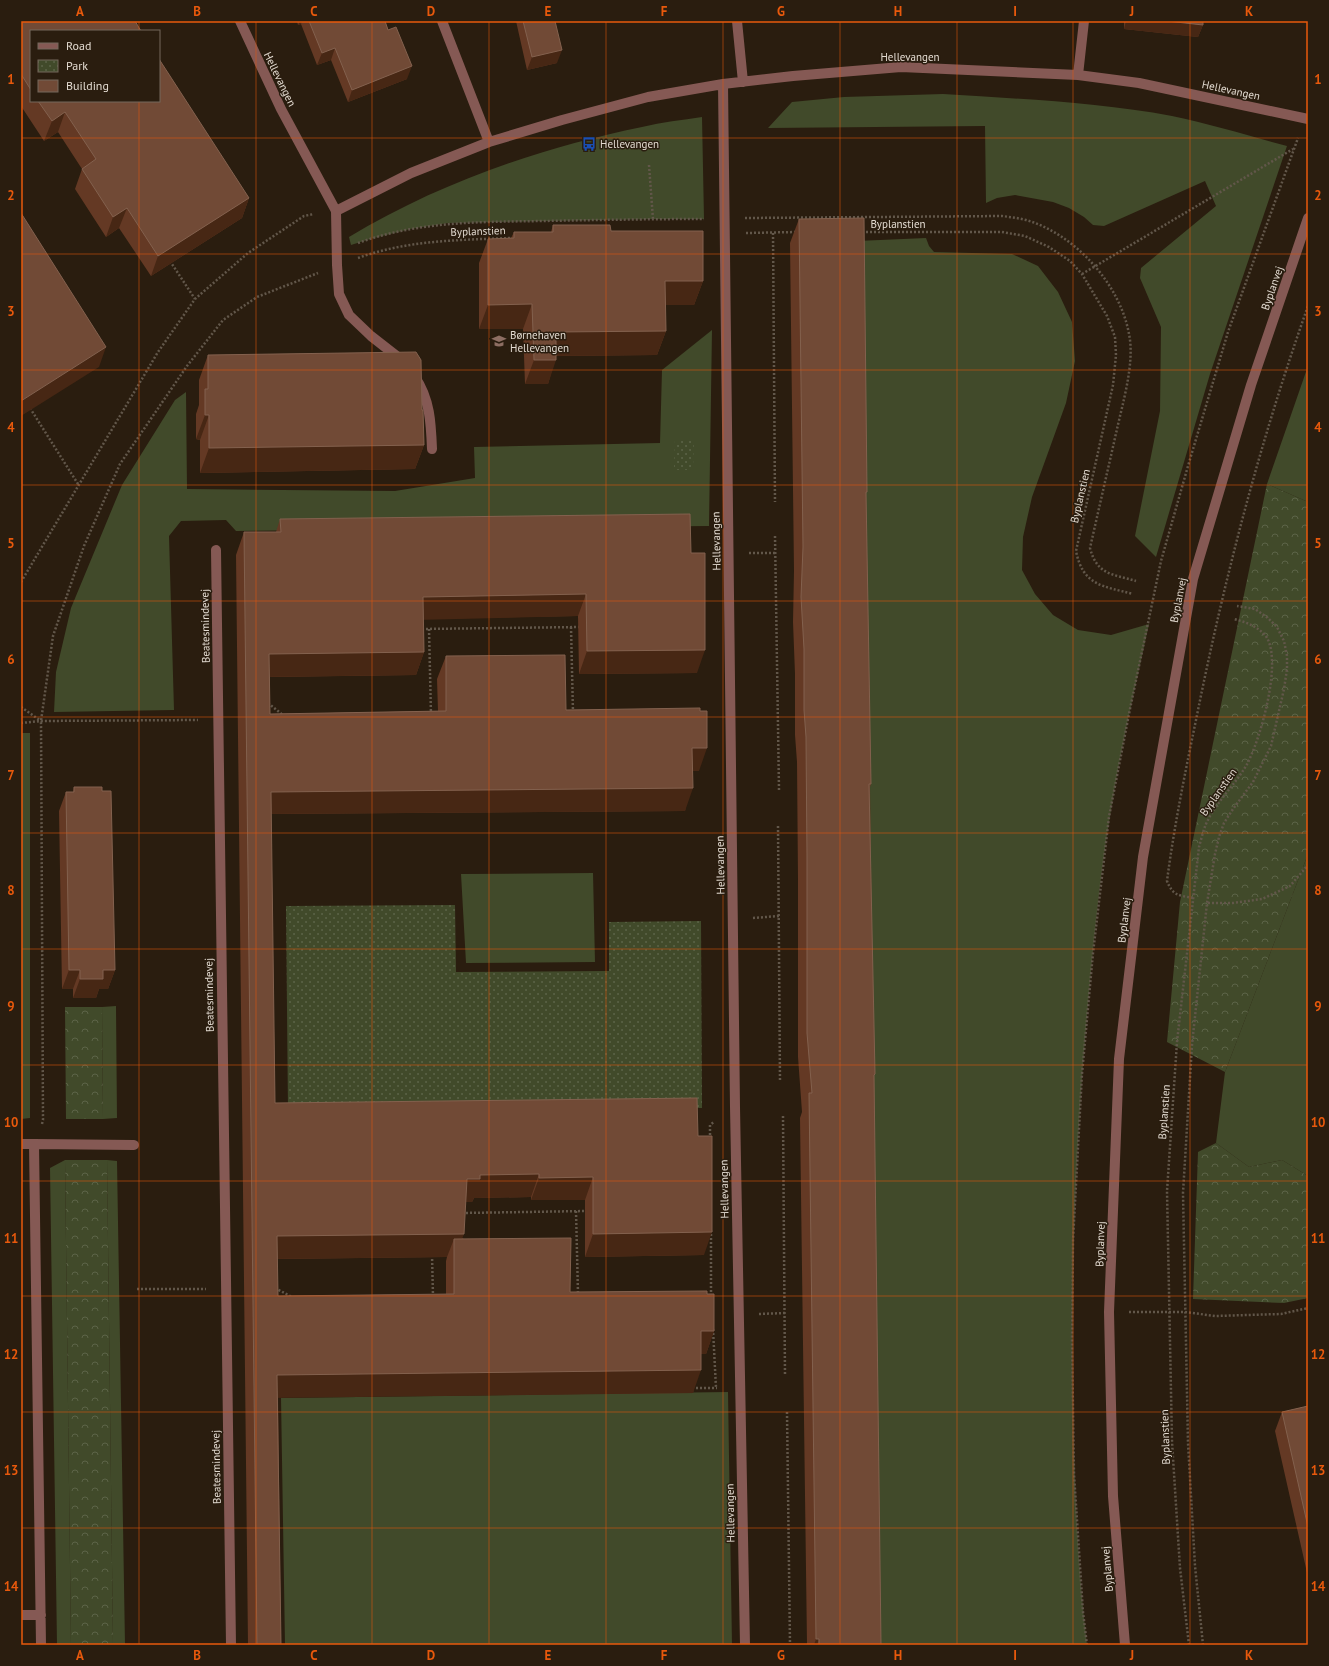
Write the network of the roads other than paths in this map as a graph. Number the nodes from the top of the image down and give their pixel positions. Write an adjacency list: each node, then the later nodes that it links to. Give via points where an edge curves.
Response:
1 (240, 21): 10 (street, Hellevangen, via 280,109)
2 (442, 21): 9 (street)
3 (737, 21): 6 (street)
4 (1084, 21): 5 (street)
5 (1078, 75): 6 (street, Hellevangen, via 901,67); 8 (street, Hellevangen, via 1139,84)
6 (743, 82): 7 (street, Hellevangen)
7 (723, 84): 9 (street, Hellevangen, via 648,97); 21 (street, Hellevangen, via 735,1107)
8 (1308, 119)
9 (489, 142): 10 (street, Hellevangen, via 411,173)
10 (336, 211): 12 (street, via 339,294 350,315 370,336 406,363 421,386 430,414)
11 (1308, 218): 22 (street, Byplanvej, via 1251,386 1193,579 1143,857 1119,1059 1109,1312 1113,1496)
12 (432, 449)
13 (216, 550): 20 (street, Beatesmindevej)
14 (21, 1144): 15 (street)
15 (34, 1144): 16 (street); 18 (street)
16 (134, 1144)
17 (21, 1615): 18 (street)
18 (41, 1615): 19 (street)
19 (41, 1645)
20 (231, 1645)
21 (745, 1645)
22 (1125, 1645)

